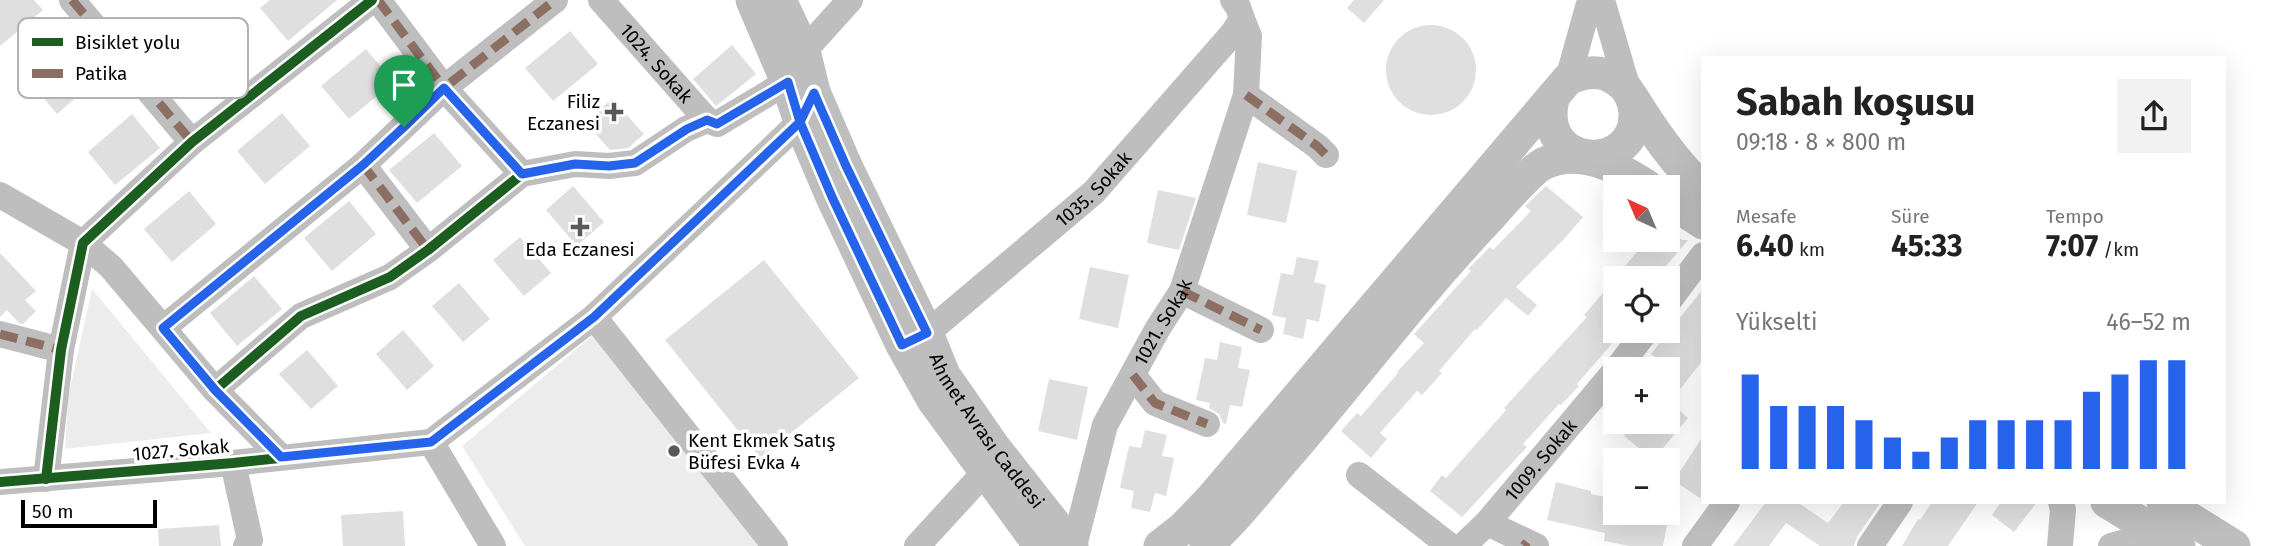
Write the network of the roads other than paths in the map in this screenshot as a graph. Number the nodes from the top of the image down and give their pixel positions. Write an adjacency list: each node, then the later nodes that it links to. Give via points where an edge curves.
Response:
1 (72, 0): 12 (street)
2 (372, 0): 20 (street)
3 (378, 0): 15 (street)
4 (555, 0): 15 (street)
5 (601, 0): 22 (street, 1024. Sokak)
6 (752, 0): 14 (main road, Ahmet Avrası Caddesi)
7 (780, 0): 13 (main road, Ahmet Avrası Caddesi)
8 (850, 0): 13 (street)
9 (1590, 0): 16 (street)
10 (1602, 0): 17 (street)
11 (1238, 9): 18 (street, 1021. Sokak, via 1249,36); 43 (street, 1035. Sokak, via 1233,33 1094,192)
12 (87, 18)
13 (804, 51): 14 (main road, Ahmet Avrası Caddesi)
14 (801, 87): 22 (street, 1024. Sokak, via 717,124); 23 (main road, Ahmet Avrası Caddesi); 43 (main road, Ahmet Avrası Caddesi, via 846,166)
15 (444, 88): 27 (street); 28 (street)
16 (1561, 89): 17 (main road, via 1581,73 1596,72 1610,75); 26 (main road, via 1550,120 1558,140); 71 (main road, via 1211,499)
17 (1629, 91): 26 (main road, via 1635,118 1626,140 1608,154); 30 (main road, via 1655,133)
18 (1246, 95): 25 (street); 38 (street, 1021. Sokak)
19 (155, 98): 24 (street)
20 (248, 98)
21 (248, 98): 24 (street)
22 (707, 120): 28 (street, via 635,163 575,164)
23 (800, 122): 39 (street); 43 (main road, Ahmet Avrası Caddesi, via 832,197)
24 (192, 142): 34 (street)
25 (1326, 155)
26 (1585, 156): 29 (main road); 72 (main road, via 1542,164 1518,187 1453,256)
27 (363, 165): 35 (street); 40 (street)
28 (522, 174): 35 (street)
29 (1627, 175)
30 (1701, 187)
31 (0, 195): 34 (street)
32 (1680, 208): 33 (main road)
33 (1701, 222)
34 (83, 243): 40 (street, via 111,267); 45 (street)
35 (428, 250): 49 (street, via 390,277 301,316)
36 (1701, 258): 37 (street)
37 (1680, 286)
38 (1182, 291): 41 (street); 47 (street, 1021. Sokak)
39 (594, 317): 51 (street); 67 (street)
40 (163, 328): 49 (street)
41 (1261, 330)
42 (0, 334): 45 (street)
43 (915, 339): 54 (main road, Ahmet Avrası Caddesi, via 933,400); 70 (main road, Ahmet Avrası Caddesi)
44 (1637, 343): 46 (street, 1009. Sokak)
45 (61, 350): 56 (street)
46 (1626, 357)
47 (1133, 375): 50 (street, via 1155,403); 70 (street, 1021. Sokak, via 1105,425)
48 (1603, 386): 62 (street, 1009. Sokak)
49 (215, 390): 52 (street)
50 (1207, 424)
51 (431, 442): 52 (street, 1027. Sokak); 66 (street)
52 (281, 457): 53 (street, 1027. Sokak)
53 (233, 463): 56 (street, 1027. Sokak); 65 (street, via 250,540)
54 (985, 472): 68 (street); 69 (main road, Ahmet Avrası Caddesi)
55 (1359, 475): 73 (street)
56 (46, 479): 57 (street, 1027. Sokak)
57 (0, 482)
58 (1726, 504): 75 (street)
59 (1898, 504): 76 (street)
60 (2061, 504): 77 (street)
61 (2112, 504): 63 (main road)
62 (1488, 523): 64 (street); 74 (street, 1009. Sokak)
63 (2166, 527): 78 (street); 79 (main road)
64 (1529, 545)
65 (246, 546)
66 (493, 546)
67 (775, 546)
68 (917, 546)
69 (1040, 546)
70 (1073, 546)
71 (1160, 546)
72 (1206, 546)
73 (1451, 546)
74 (1463, 546)
75 (1695, 546)
76 (1870, 546)
77 (2060, 546)
78 (2111, 546)
79 (2234, 546)

